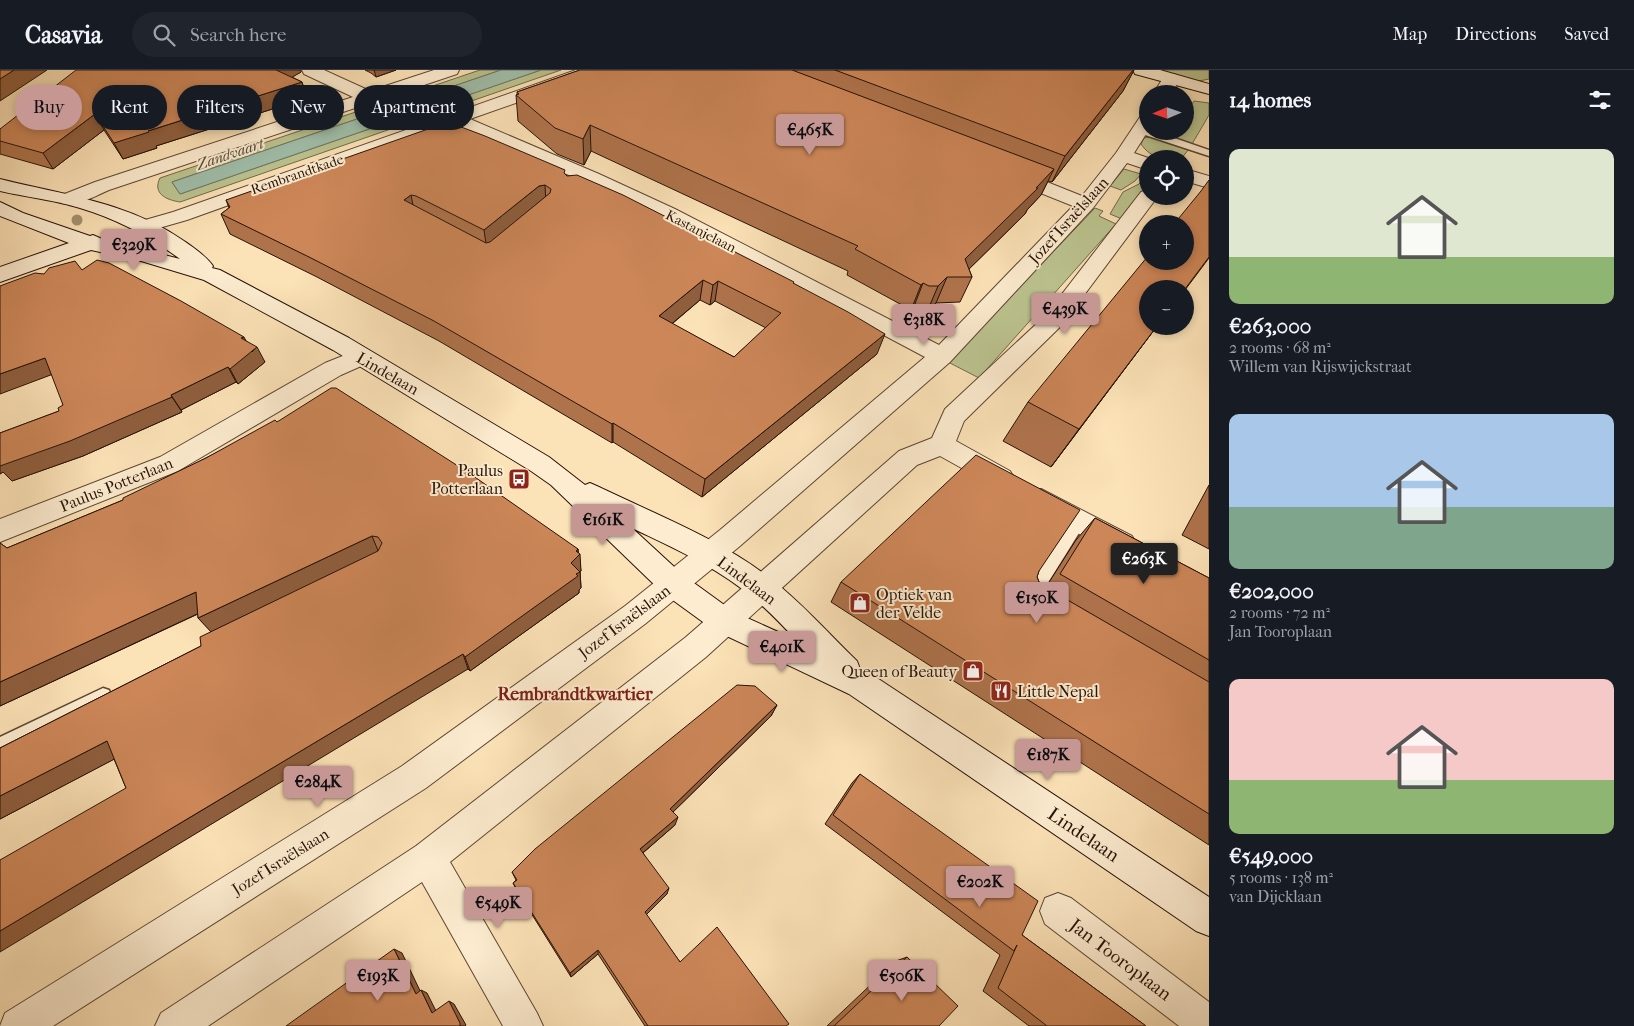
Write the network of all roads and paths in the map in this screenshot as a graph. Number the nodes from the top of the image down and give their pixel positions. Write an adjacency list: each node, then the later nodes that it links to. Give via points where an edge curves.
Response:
1 (310, 70): 7 (street)
2 (451, 70): 5 (street)
3 (592, 70): 9 (street, Rembrandtkade)
4 (1141, 70): 6 (street)
5 (405, 85)
6 (1164, 85)
7 (354, 90)
8 (354, 102): 21 (street)
9 (474, 112)
10 (474, 129): 29 (street, Kastanjelaan, via 585,183 668,213)
11 (422, 130): 25 (street, Rembrandtkade)
12 (1139, 132): 15 (street, Jozef Israëlslaan)
13 (1180, 140): 14 (lane)
14 (1209, 153)
15 (1123, 156): 16 (street); 22 (street, Jozef Israëlslaan)
16 (1139, 161)
17 (996, 169): 22 (street)
18 (1194, 178): 19 (street)
19 (1209, 182)
20 (0, 185): 21 (street, Lindelaan)
21 (69, 199): 24 (street); 25 (street, Lindelaan)
22 (1086, 204): 29 (street, Jozef Israëlslaan)
23 (1141, 205): 31 (street, via 1053,321 954,416)
24 (5, 216): 26 (street, Lindelaan)
25 (145, 226): 26 (street, Rembrandtkade); 28 (street, Lindelaan, via 172,242)
26 (88, 243): 27 (street, Rembrandtkade); 28 (street, Lindelaan)
27 (0, 275)
28 (212, 275): 30 (street, Lindelaan)
29 (942, 356): 36 (street, Jozef Israëlslaan)
30 (360, 357): 32 (street, Lindelaan); 34 (street, Paulus Potterlaan, via 333,369 169,464)
31 (942, 445): 33 (street); 38 (street, via 908,458)
32 (560, 478): 36 (street, Lindelaan); 37 (street, Lindelaan)
33 (1079, 521): 35 (street); 39 (lane, via 1029,597)
34 (0, 531)
35 (1140, 552)
36 (711, 554): 37 (street, Jozef Israëlslaan); 38 (street, Lindelaan)
37 (673, 584): 40 (street, Lindelaan); 47 (street, Jozef Israëlslaan, via 414,777)
38 (762, 588): 40 (street); 41 (street, Lindelaan)
39 (1046, 607)
40 (724, 621): 41 (street, Lindelaan); 44 (street, via 696,647)
41 (860, 684): 46 (street, Lindelaan)
42 (115, 690): 43 (lane)
43 (0, 746)
44 (428, 858): 48 (street); 49 (street)
45 (1058, 911): 50 (street, Jan Tooroplaan)
46 (1209, 918)
47 (18, 1026)
48 (174, 1026)
49 (524, 1026)
50 (1209, 1026)

